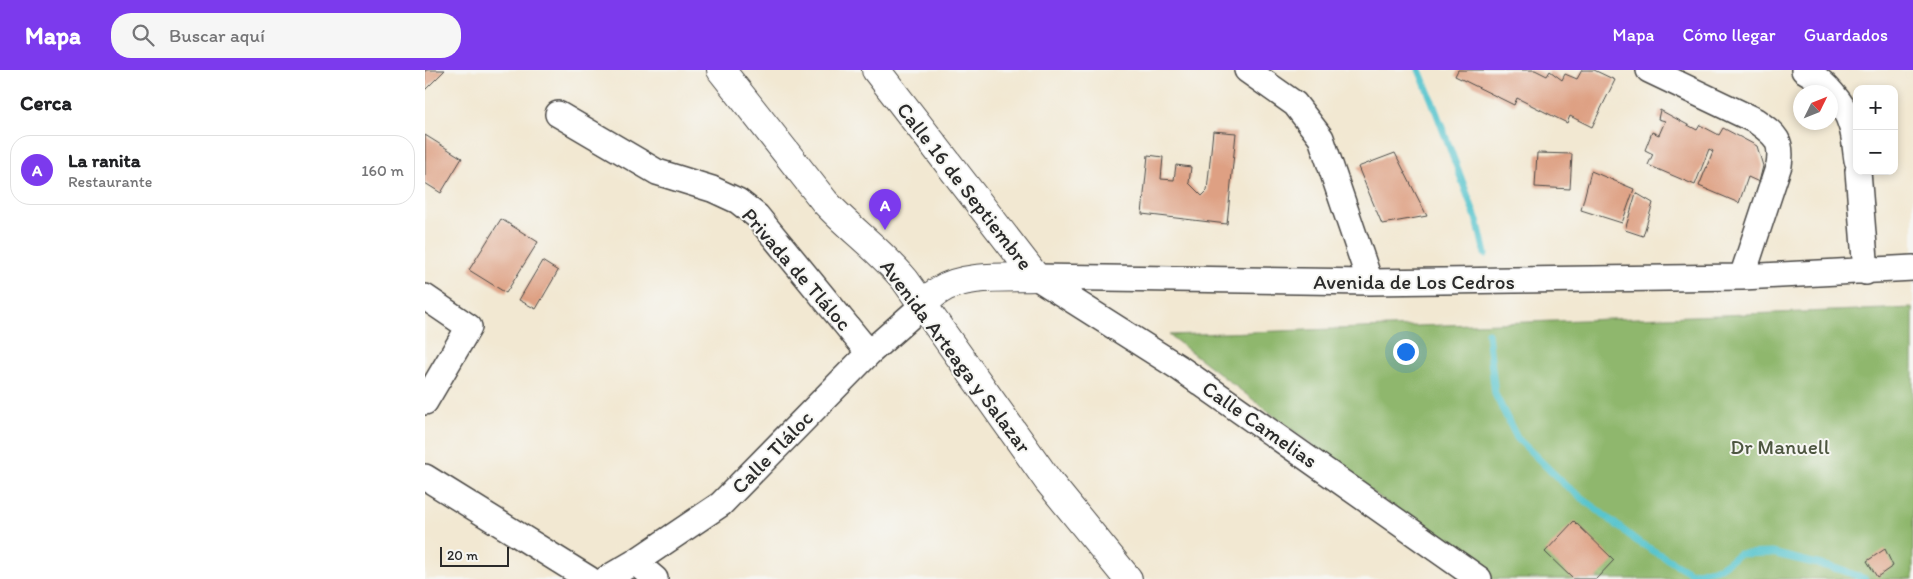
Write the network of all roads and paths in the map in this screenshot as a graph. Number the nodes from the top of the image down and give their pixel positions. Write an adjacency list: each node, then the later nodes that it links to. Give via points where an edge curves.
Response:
1 (721, 70): 15 (street, Avenida Arteaga y Salazar, via 825,202 895,268)
2 (876, 70): 11 (street, Calle 16 de Septiembre)
3 (1247, 70): 13 (street, via 1295,104 1321,138)
4 (1649, 70): 12 (street, via 1755,122 1778,140 1782,150 1779,165)
5 (1804, 70): 7 (street, via 1835,95 1851,125)
6 (558, 114): 16 (street, Privada de Tláloc, via 657,172 712,189 738,201 757,216)
7 (1853, 137)
8 (1858, 175): 10 (street)
9 (1913, 268): 10 (street, Avenida de Los Cedros)
10 (1866, 272): 12 (street, Avenida de Los Cedros)
11 (1036, 277): 13 (street, Avenida de Los Cedros); 15 (street, Avenida de Los Cedros, via 958,282 940,289); 20 (street, Calle Camelias, via 1178,367)
12 (1742, 277): 13 (street, Avenida de Los Cedros)
13 (1370, 282)
14 (425, 297): 17 (street, via 469,327)
15 (922, 306): 16 (street, Calle Tláloc); 24 (street, Avenida Arteaga y Salazar, via 1049,482)
16 (869, 353): 19 (street, Calle Tláloc, via 721,504)
17 (425, 402)
18 (425, 477): 21 (street)
19 (635, 562): 22 (street, Calle Tláloc); 23 (street)
20 (1469, 575)
21 (589, 579)
22 (606, 579)
23 (655, 579)
24 (1128, 579)

